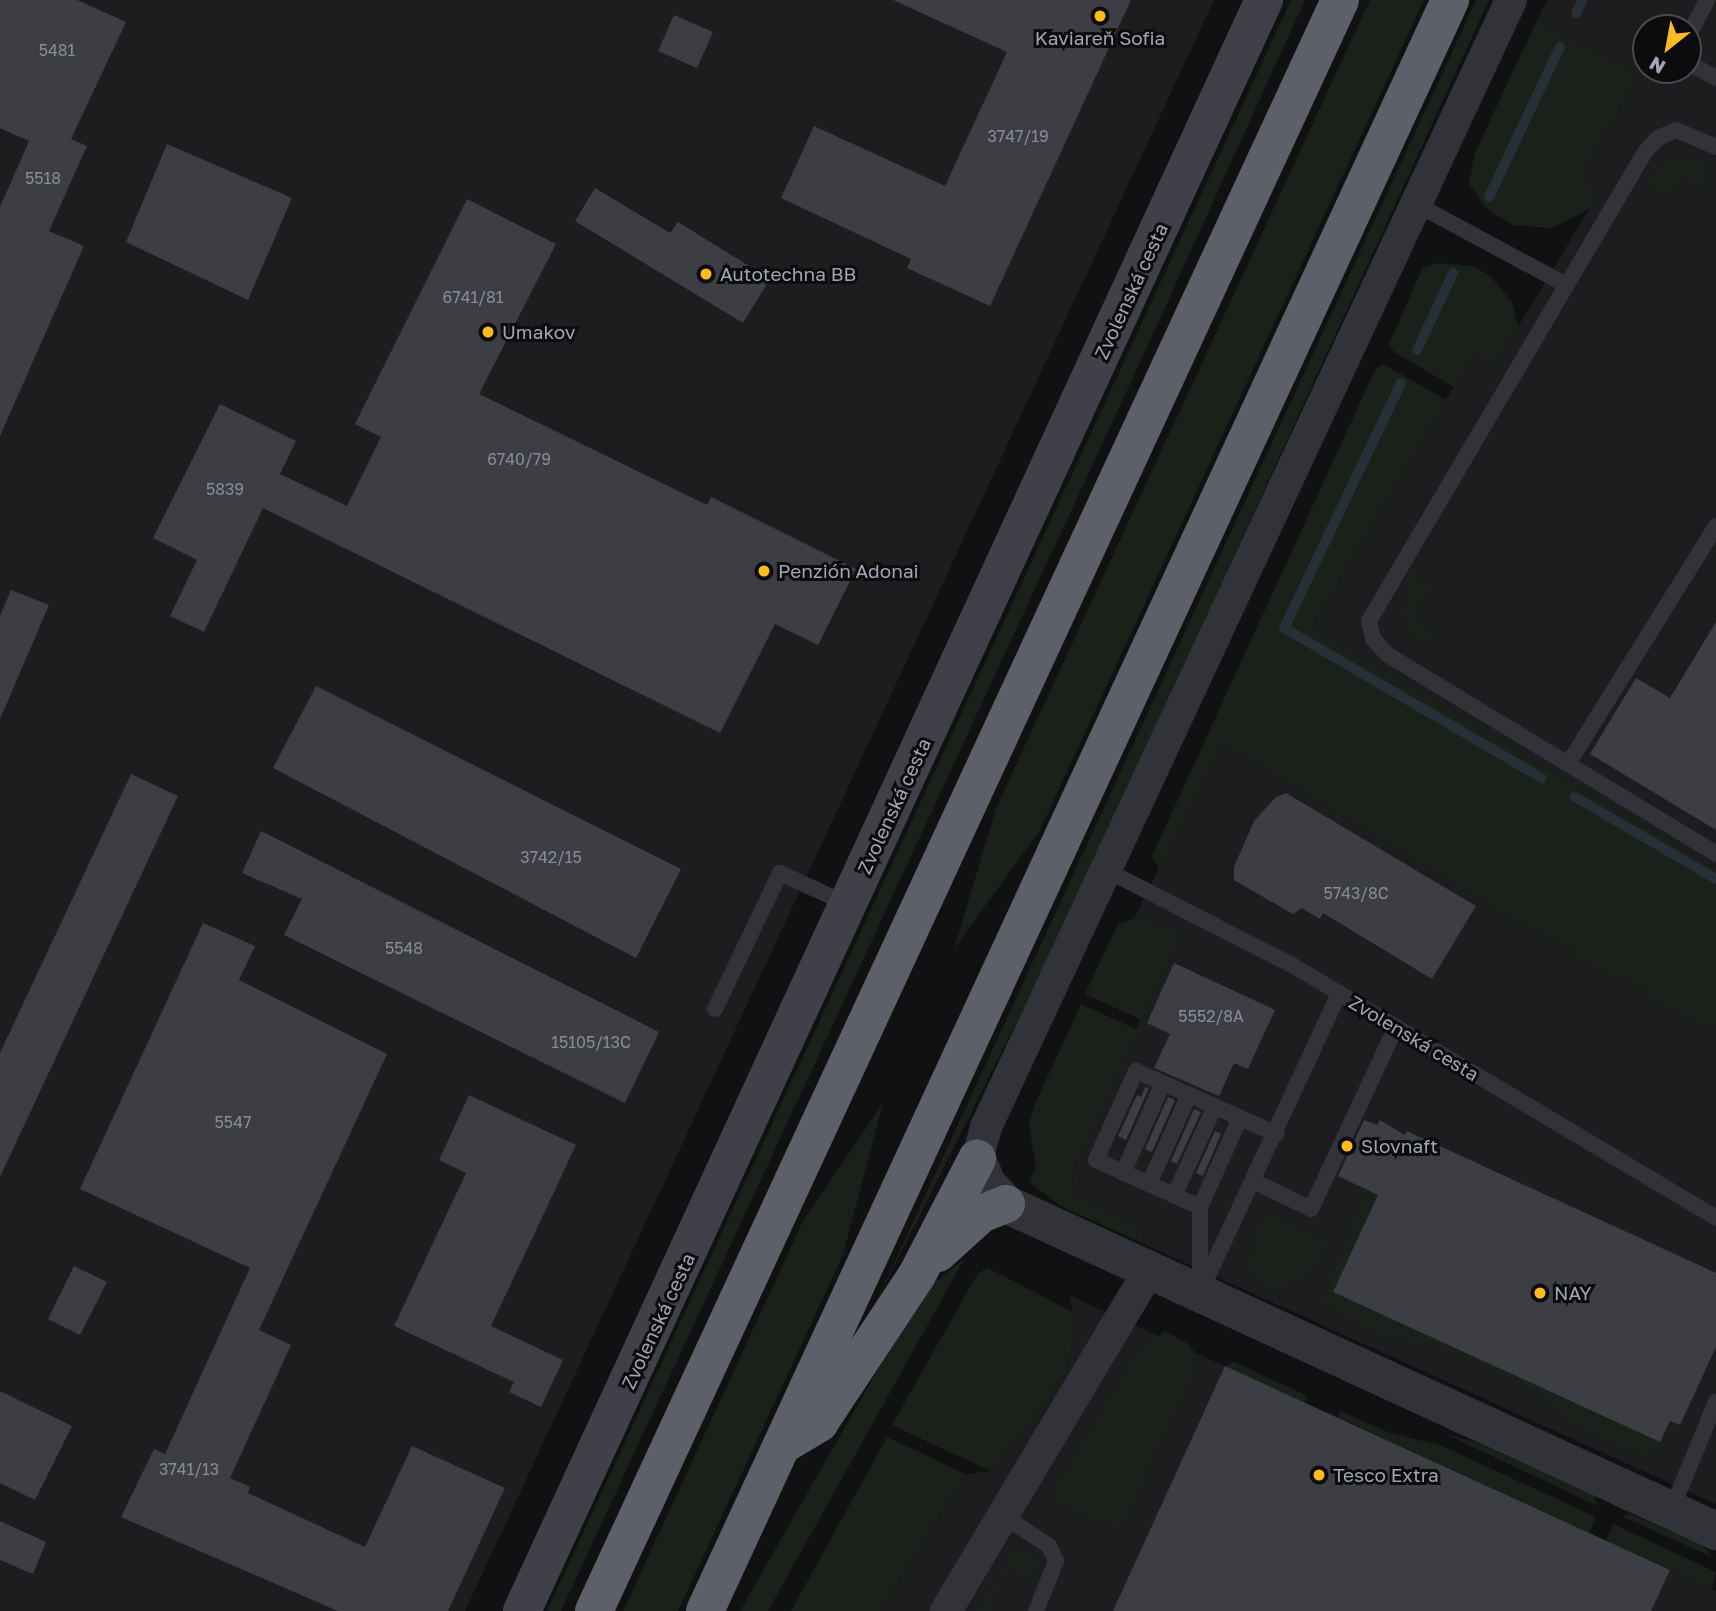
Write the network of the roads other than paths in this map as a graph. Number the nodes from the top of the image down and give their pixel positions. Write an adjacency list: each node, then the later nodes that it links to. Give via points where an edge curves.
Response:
1 (1264, 0): 12 (main road, Zvolenská cesta)
2 (1340, 0): 38 (highway)
3 (1450, 0): 33 (highway)
4 (1511, 0): 6 (street)
5 (1716, 147): 7 (lane, via 1676,130 1658,138)
6 (1414, 203): 7 (lane); 11 (street)
7 (1566, 285): 9 (lane, via 1369,621 1373,639 1388,654)
8 (1716, 526): 9 (lane)
9 (1568, 764): 10 (lane)
10 (1716, 854)
11 (1106, 870): 13 (lane, Zvolenská cesta); 21 (street, via 986,1127)
12 (849, 905): 14 (lane, via 780,873); 37 (main road, Zvolenská cesta)
13 (1339, 993): 15 (lane, Zvolenská cesta); 20 (lane)
14 (715, 1009)
15 (1396, 1027): 23 (lane, via 1311,1209); 28 (lane, Zvolenská cesta)
16 (1163, 1083): 17 (lane); 22 (lane); 22 (lane, via 1136,1071 1124,1096 1096,1160)
17 (1189, 1095): 18 (lane); 24 (lane)
18 (1215, 1107): 19 (lane); 25 (lane)
19 (1240, 1118): 20 (lane); 27 (lane)
20 (1276, 1134): 23 (lane)
21 (977, 1159): 26 (street, via 987,1184); 30 (highway)
22 (1123, 1172): 24 (lane)
23 (1255, 1182): 31 (lane)
24 (1149, 1184): 25 (lane)
25 (1174, 1196): 27 (lane)
26 (1006, 1204): 29 (street); 30 (highway, via 981,1214)
27 (1200, 1207): 31 (lane)
28 (1716, 1218)
29 (1149, 1270): 31 (street); 35 (street)
30 (917, 1275): 33 (highway, via 819,1423)
31 (1200, 1293): 34 (street)
32 (1716, 1402): 34 (lane)
33 (781, 1446): 39 (highway)
34 (1671, 1511): 36 (street)
35 (1005, 1517): 40 (street); 41 (lane, via 1041,1539 1056,1561)
36 (1716, 1531)
37 (522, 1611)
38 (594, 1611)
39 (705, 1611)
40 (947, 1611)
41 (1035, 1611)

